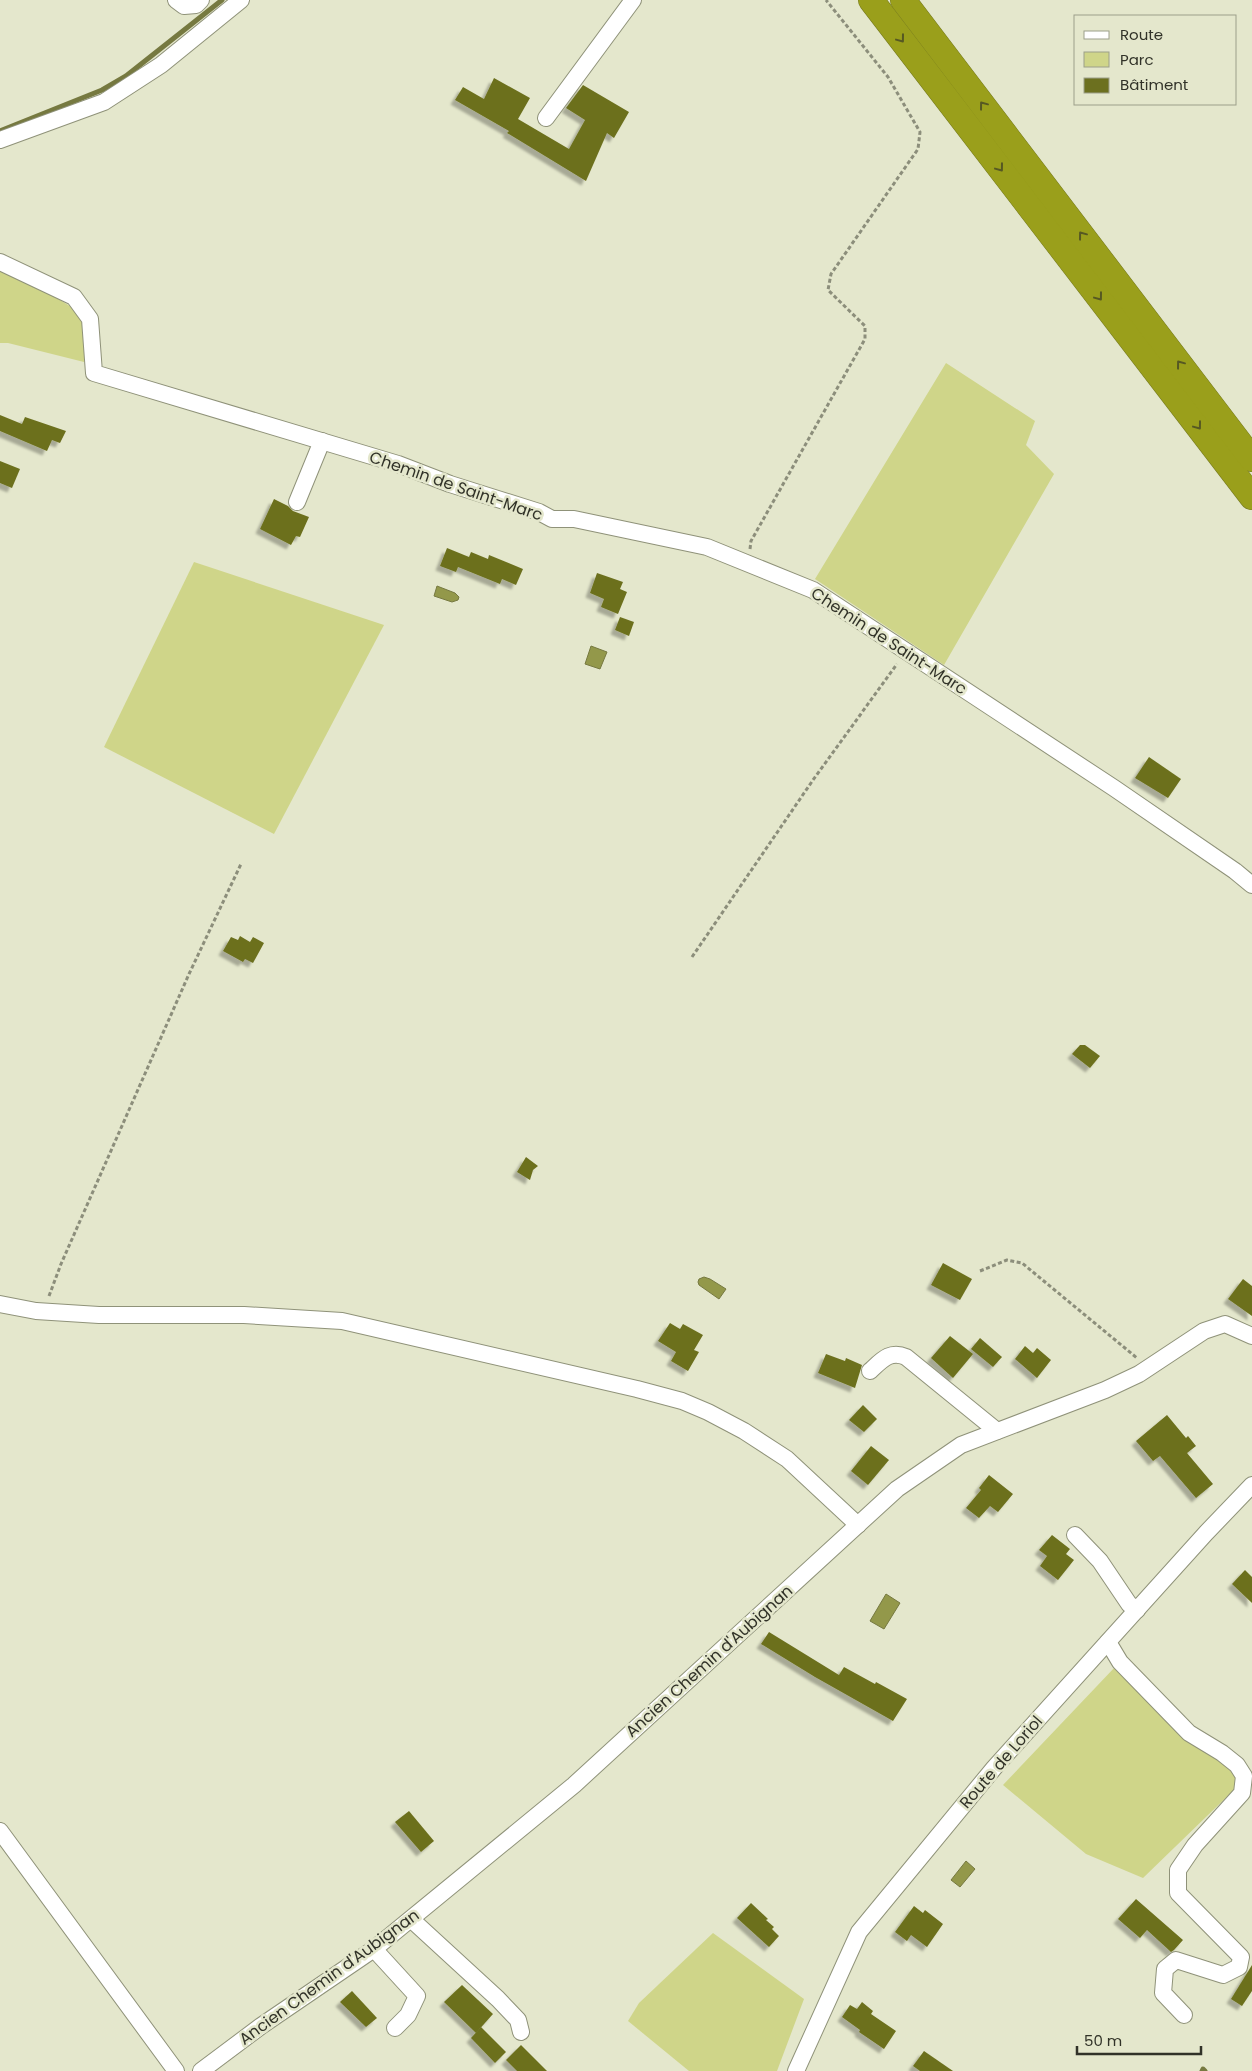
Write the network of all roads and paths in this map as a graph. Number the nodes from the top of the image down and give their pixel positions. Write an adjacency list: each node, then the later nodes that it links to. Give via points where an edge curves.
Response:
1 (176, 0): 2 (street, via 184,6 196,5)
2 (201, 0)
3 (633, 0): 8 (street)
4 (826, 0): 15 (path, via 888,78 920,132 918,149 831,274 828,290 865,326 865,339 751,541)
5 (871, 0): 13 (highway, one-way to 13)
6 (903, 0): 12 (highway, one-way to 6)
7 (238, 1): 9 (street, via 161,66 104,102)
8 (546, 118)
9 (0, 140)
10 (0, 262): 11 (street, Chemin de Saint-Marc, via 74,297 90,319 94,373)
11 (322, 441): 14 (street); 15 (street, Chemin de Saint-Marc, via 398,464 552,519 574,519 707,547)
12 (1252, 459)
13 (1252, 496)
14 (297, 502)
15 (749, 565): 16 (street, Chemin de Saint-Marc, via 813,590)
16 (906, 651): 18 (street, Chemin de Saint-Marc, via 1114,788); 19 (path)
17 (241, 864): 22 (path, via 61,1264 49,1295)
18 (1252, 885)
19 (692, 957)
20 (980, 1271): 24 (path, via 1007,1260 1022,1263)
21 (0, 1304): 22 (street)
22 (50, 1312): 28 (street, via 244,1315 342,1321 637,1389 682,1401 744,1431 787,1459)
23 (1252, 1336): 24 (street, Ancien Chemin d'Aubignan, via 1225,1324 1204,1331)
24 (1150, 1367): 26 (street, Ancien Chemin d'Aubignan, via 1106,1390)
25 (870, 1371): 26 (street, via 885,1357 897,1353 906,1357)
26 (997, 1430): 28 (street, Ancien Chemin d'Aubignan, via 961,1445 937,1461 897,1489)
27 (1252, 1485): 30 (street, Route de Loriol)
28 (858, 1525): 33 (street, Ancien Chemin d'Aubignan, via 574,1785)
29 (1075, 1534): 30 (street)
30 (1137, 1610): 31 (street, Route de Loriol)
31 (1108, 1642): 35 (street, via 1120,1662 1189,1733 1229,1759 1244,1776 1242,1793 1195,1845 1178,1870 1178,1893 1241,1957 1239,1967 1223,1975 1176,1960 1165,1969 1163,1993); 40 (street, Route de Loriol, via 994,1768 859,1932)
32 (0, 1831): 38 (street)
33 (412, 1920): 34 (street, Ancien Chemin d'Aubignan); 37 (street, via 498,1999 518,2020)
34 (374, 1949): 36 (street, via 417,1996 408,2015); 39 (street, Ancien Chemin d'Aubignan)
35 (1184, 2015)
36 (395, 2028)
37 (521, 2032)
38 (176, 2071)
39 (201, 2071)
40 (796, 2071)

